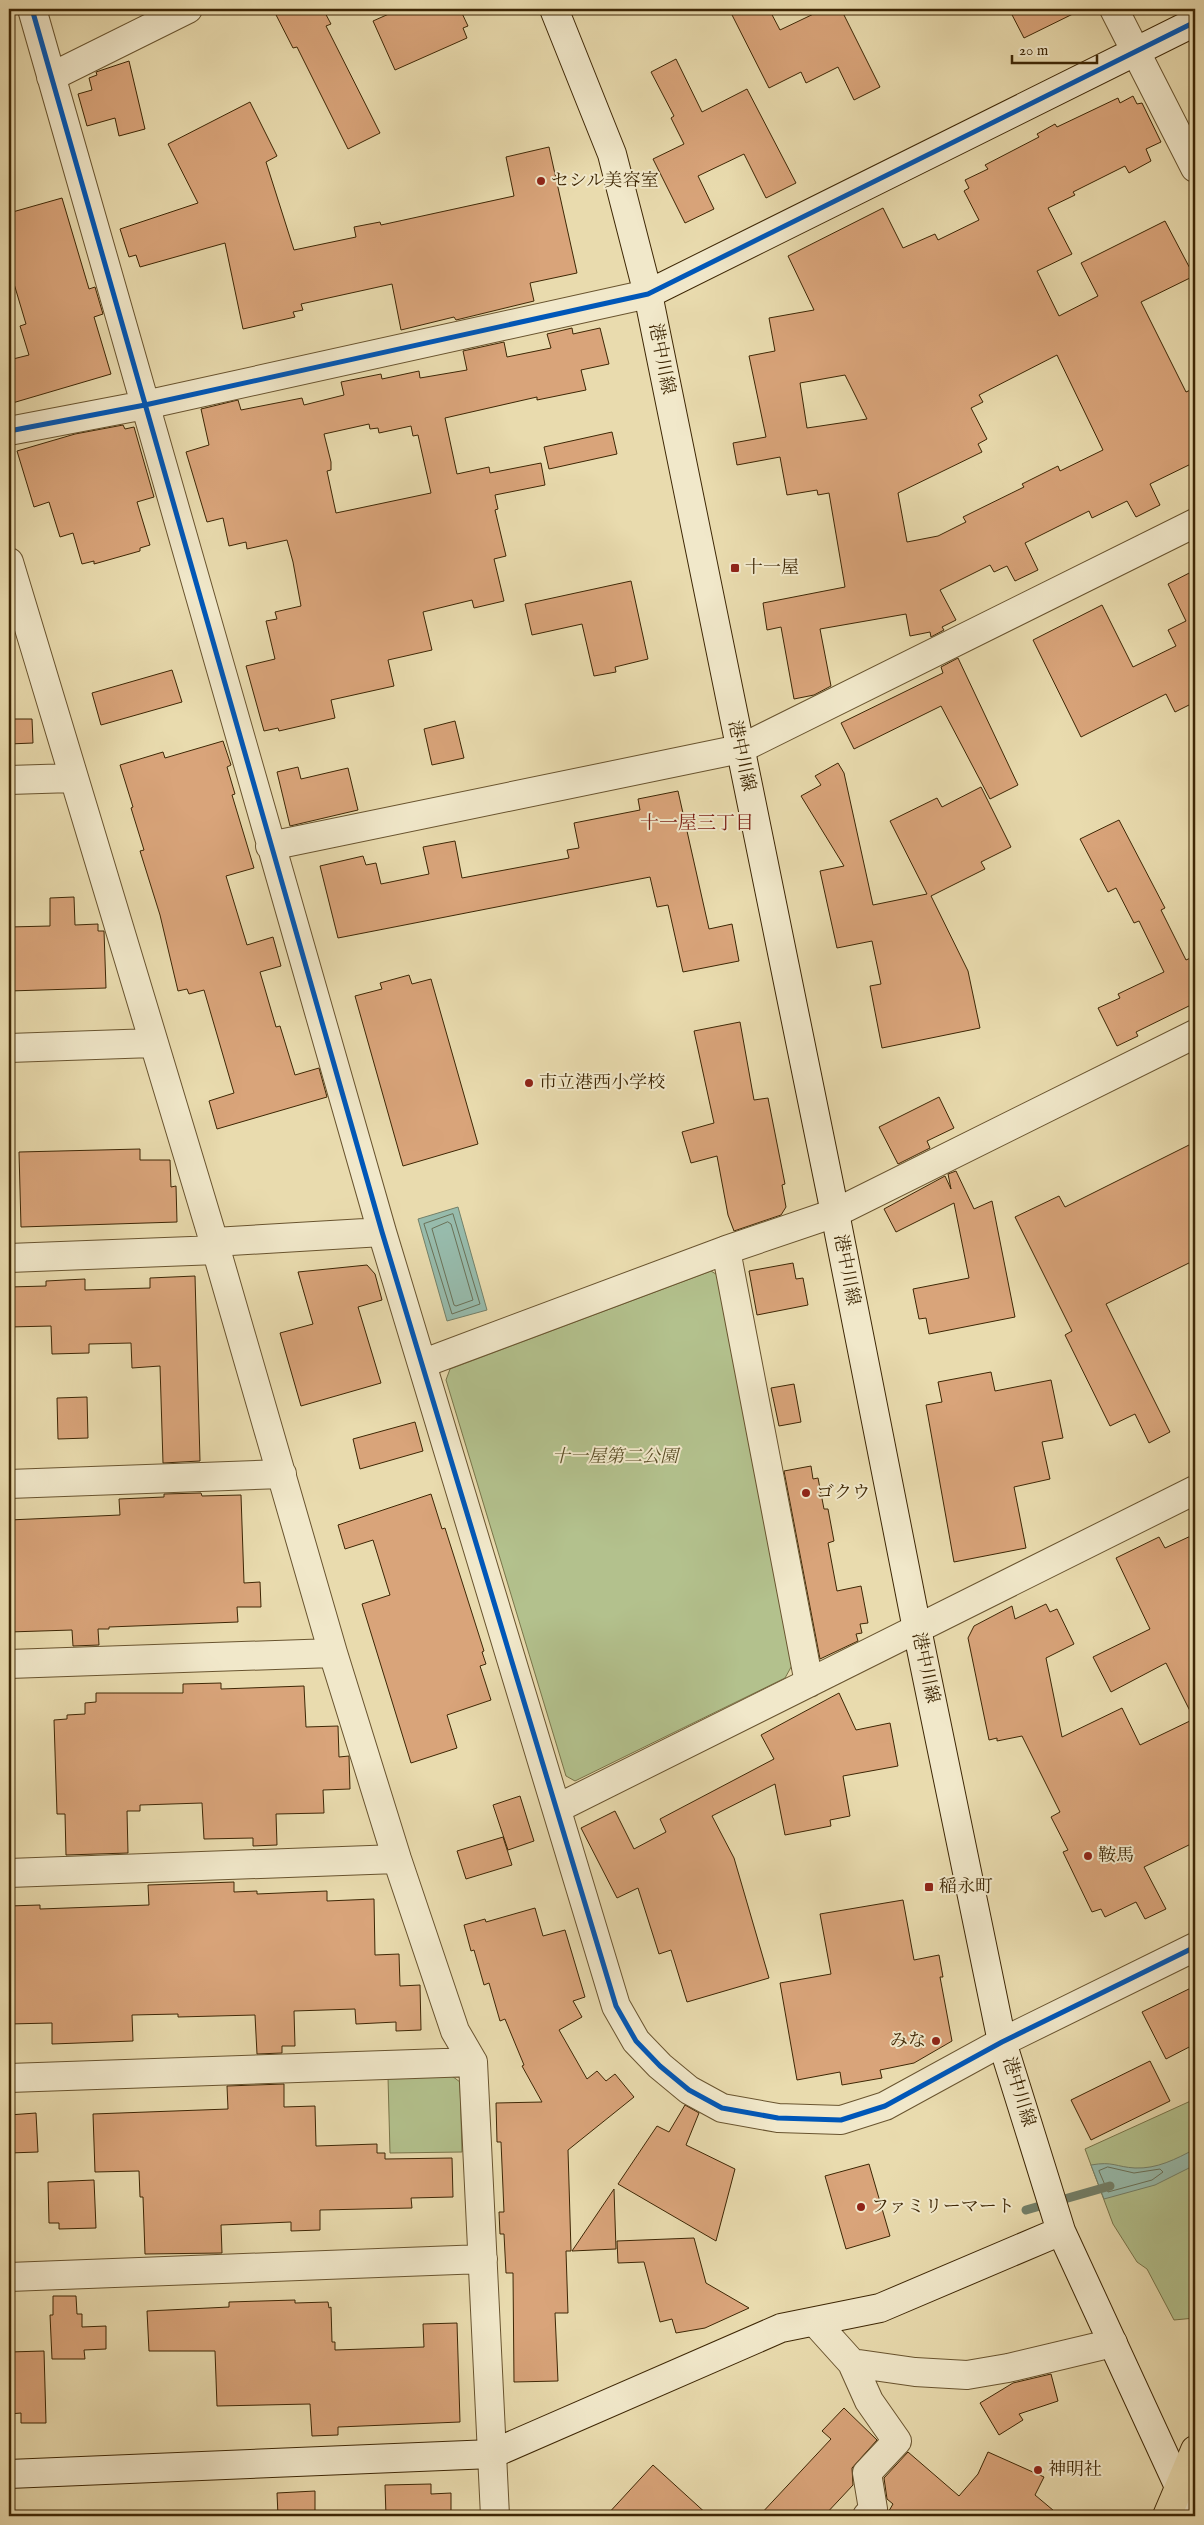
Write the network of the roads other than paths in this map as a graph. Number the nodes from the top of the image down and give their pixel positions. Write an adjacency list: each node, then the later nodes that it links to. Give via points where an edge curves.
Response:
1 (32, 9): 7 (street)
2 (188, 9): 7 (street)
3 (554, 9): 9 (street, 港中川線, via 612,154)
4 (1114, 9): 6 (street)
5 (1195, 22): 6 (street)
6 (1136, 51): 8 (street); 9 (street)
7 (52, 77): 10 (street)
8 (1195, 168)
9 (648, 294): 10 (street); 15 (street, 港中川線)
10 (145, 405): 11 (street); 18 (street)
11 (9, 432)
12 (1195, 523): 15 (street)
13 (9, 562): 14 (street)
14 (13, 593): 16 (street)
15 (740, 749): 18 (street); 22 (street, 港中川線)
16 (73, 778): 17 (street); 20 (street)
17 (9, 780)
18 (270, 846): 23 (street)
19 (1195, 1034): 22 (street)
20 (153, 1043): 21 (street); 24 (street)
21 (9, 1048)
22 (835, 1213): 25 (street); 31 (street, 港中川線)
23 (382, 1232): 24 (street); 27 (street)
24 (215, 1246): 26 (street); 28 (street)
25 (726, 1250): 27 (street); 34 (street)
26 (9, 1258)
27 (424, 1363): 35 (street)
28 (282, 1474): 29 (street); 32 (street)
29 (9, 1484)
30 (1195, 1490): 31 (street)
31 (917, 1629): 34 (street); 39 (street, 港中川線)
32 (333, 1653): 33 (street); 36 (street)
33 (9, 1664)
34 (809, 1683): 35 (street)
35 (558, 1808): 39 (street, via 616,2006 636,2041 660,2066 689,2090 722,2108 778,2118 841,2120 885,2106)
36 (397, 1859): 37 (street); 40 (street, via 455,2031)
37 (9, 1873)
38 (1195, 1947): 39 (street)
39 (1002, 2042): 42 (street, 港中川線)
40 (473, 2062): 41 (street); 43 (street)
41 (9, 2078)
42 (1059, 2224): 45 (street, via 880,2308); 46 (street, 港中川線)
43 (482, 2259): 44 (street); 49 (street)
44 (9, 2277)
45 (815, 2322): 47 (street); 49 (street, via 781,2328)
46 (1113, 2344): 47 (street, via 967,2375); 51 (street, 港中川線)
47 (852, 2363): 53 (street, via 869,2401 897,2441 867,2473 873,2509)
48 (1195, 2450): 51 (main road)
49 (492, 2454): 50 (street); 52 (street)
50 (9, 2474)
51 (1180, 2489): 54 (main road); 55 (street, 港中川線)
52 (495, 2516)
53 (867, 2516)
54 (1167, 2516)
55 (1186, 2516)

